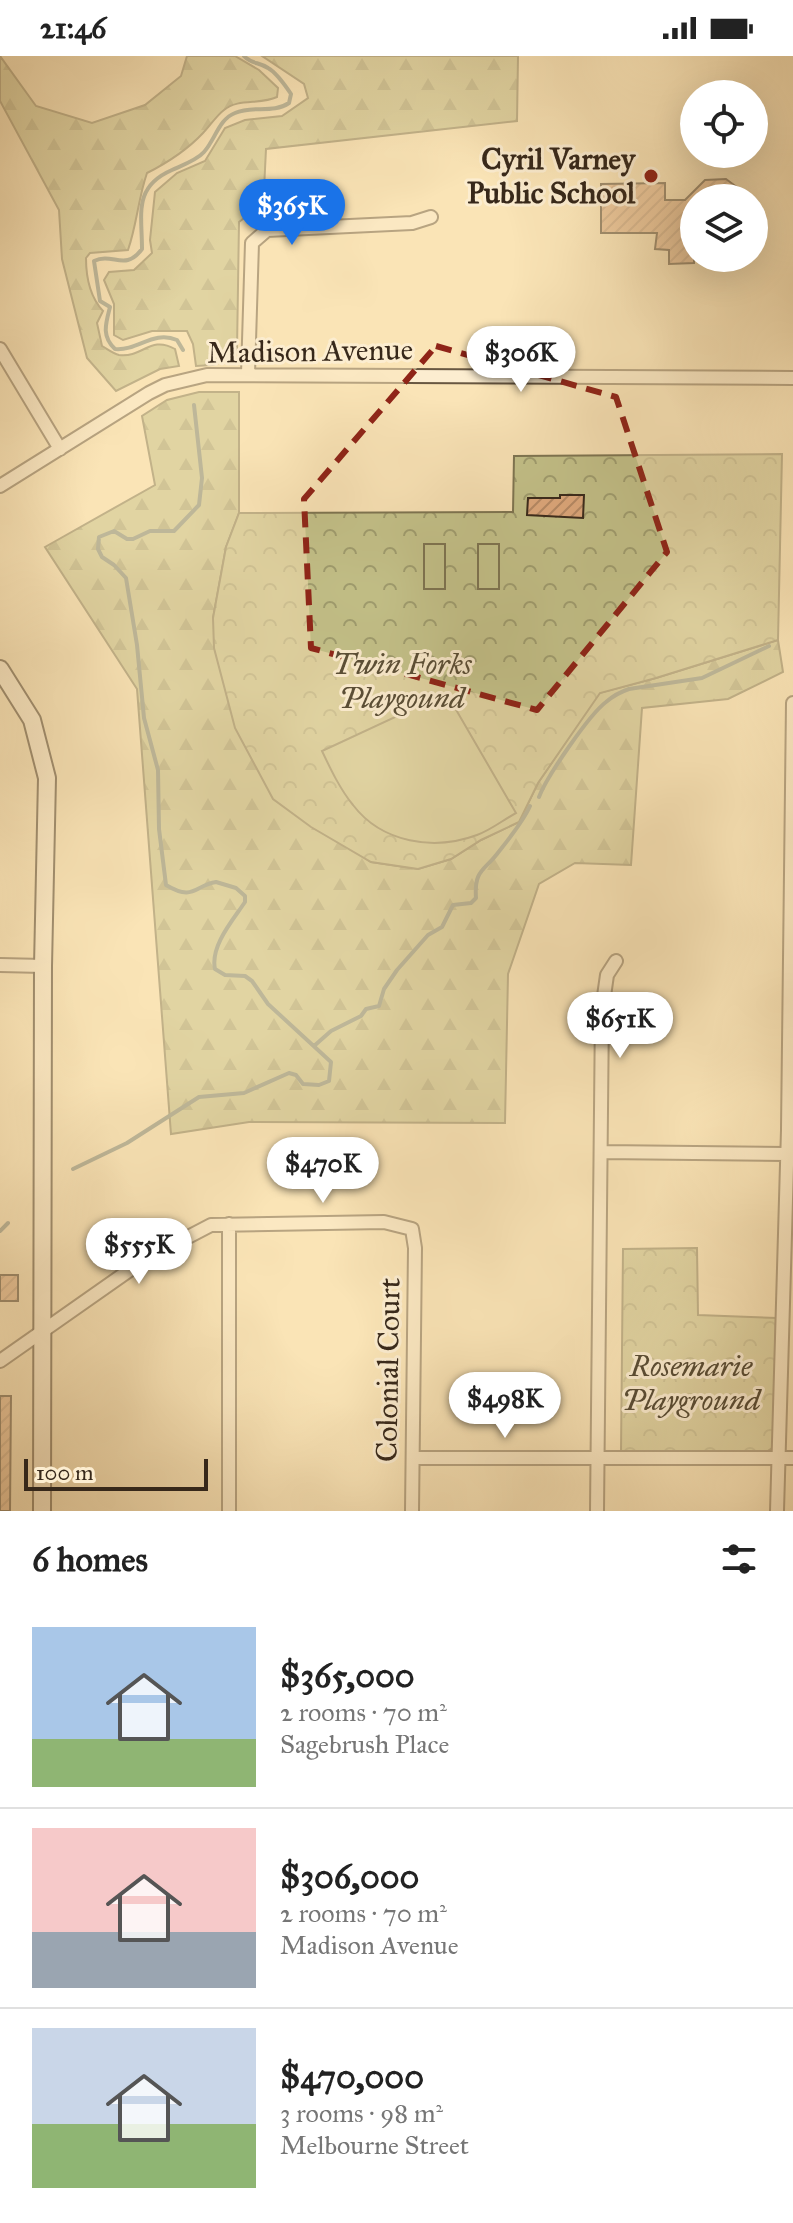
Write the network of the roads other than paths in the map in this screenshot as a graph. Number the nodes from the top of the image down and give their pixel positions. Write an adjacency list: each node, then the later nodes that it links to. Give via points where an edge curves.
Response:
1 (431, 217): 3 (street, via 412,223 267,230 252,243)
2 (0, 349): 5 (street)
3 (248, 374): 4 (street, Madison Avenue); 5 (street, Madison Avenue, via 207,375 165,385)
4 (793, 378)
5 (60, 449): 6 (street, Madison Avenue)
6 (0, 486)
7 (0, 669): 12 (street, via 32,720 47,778)
8 (793, 703): 9 (street)
9 (792, 795): 14 (street)
10 (616, 961): 13 (street, via 607,975 602,1010)
11 (0, 965): 12 (street)
12 (43, 966): 16 (street)
13 (602, 1152): 14 (street); 19 (street)
14 (786, 1154): 20 (street)
15 (229, 1224): 16 (street, via 211,1225 144,1260); 18 (street, Colonial Court, via 384,1222 412,1229); 23 (street)
16 (43, 1330): 17 (street); 22 (street)
17 (0, 1361)
18 (413, 1458): 19 (street); 24 (street, Colonial Court)
19 (597, 1458): 20 (street); 25 (street)
20 (777, 1458): 21 (street); 26 (street)
21 (793, 1458)
22 (42, 1511)
23 (229, 1511)
24 (412, 1511)
25 (597, 1511)
26 (777, 1511)

